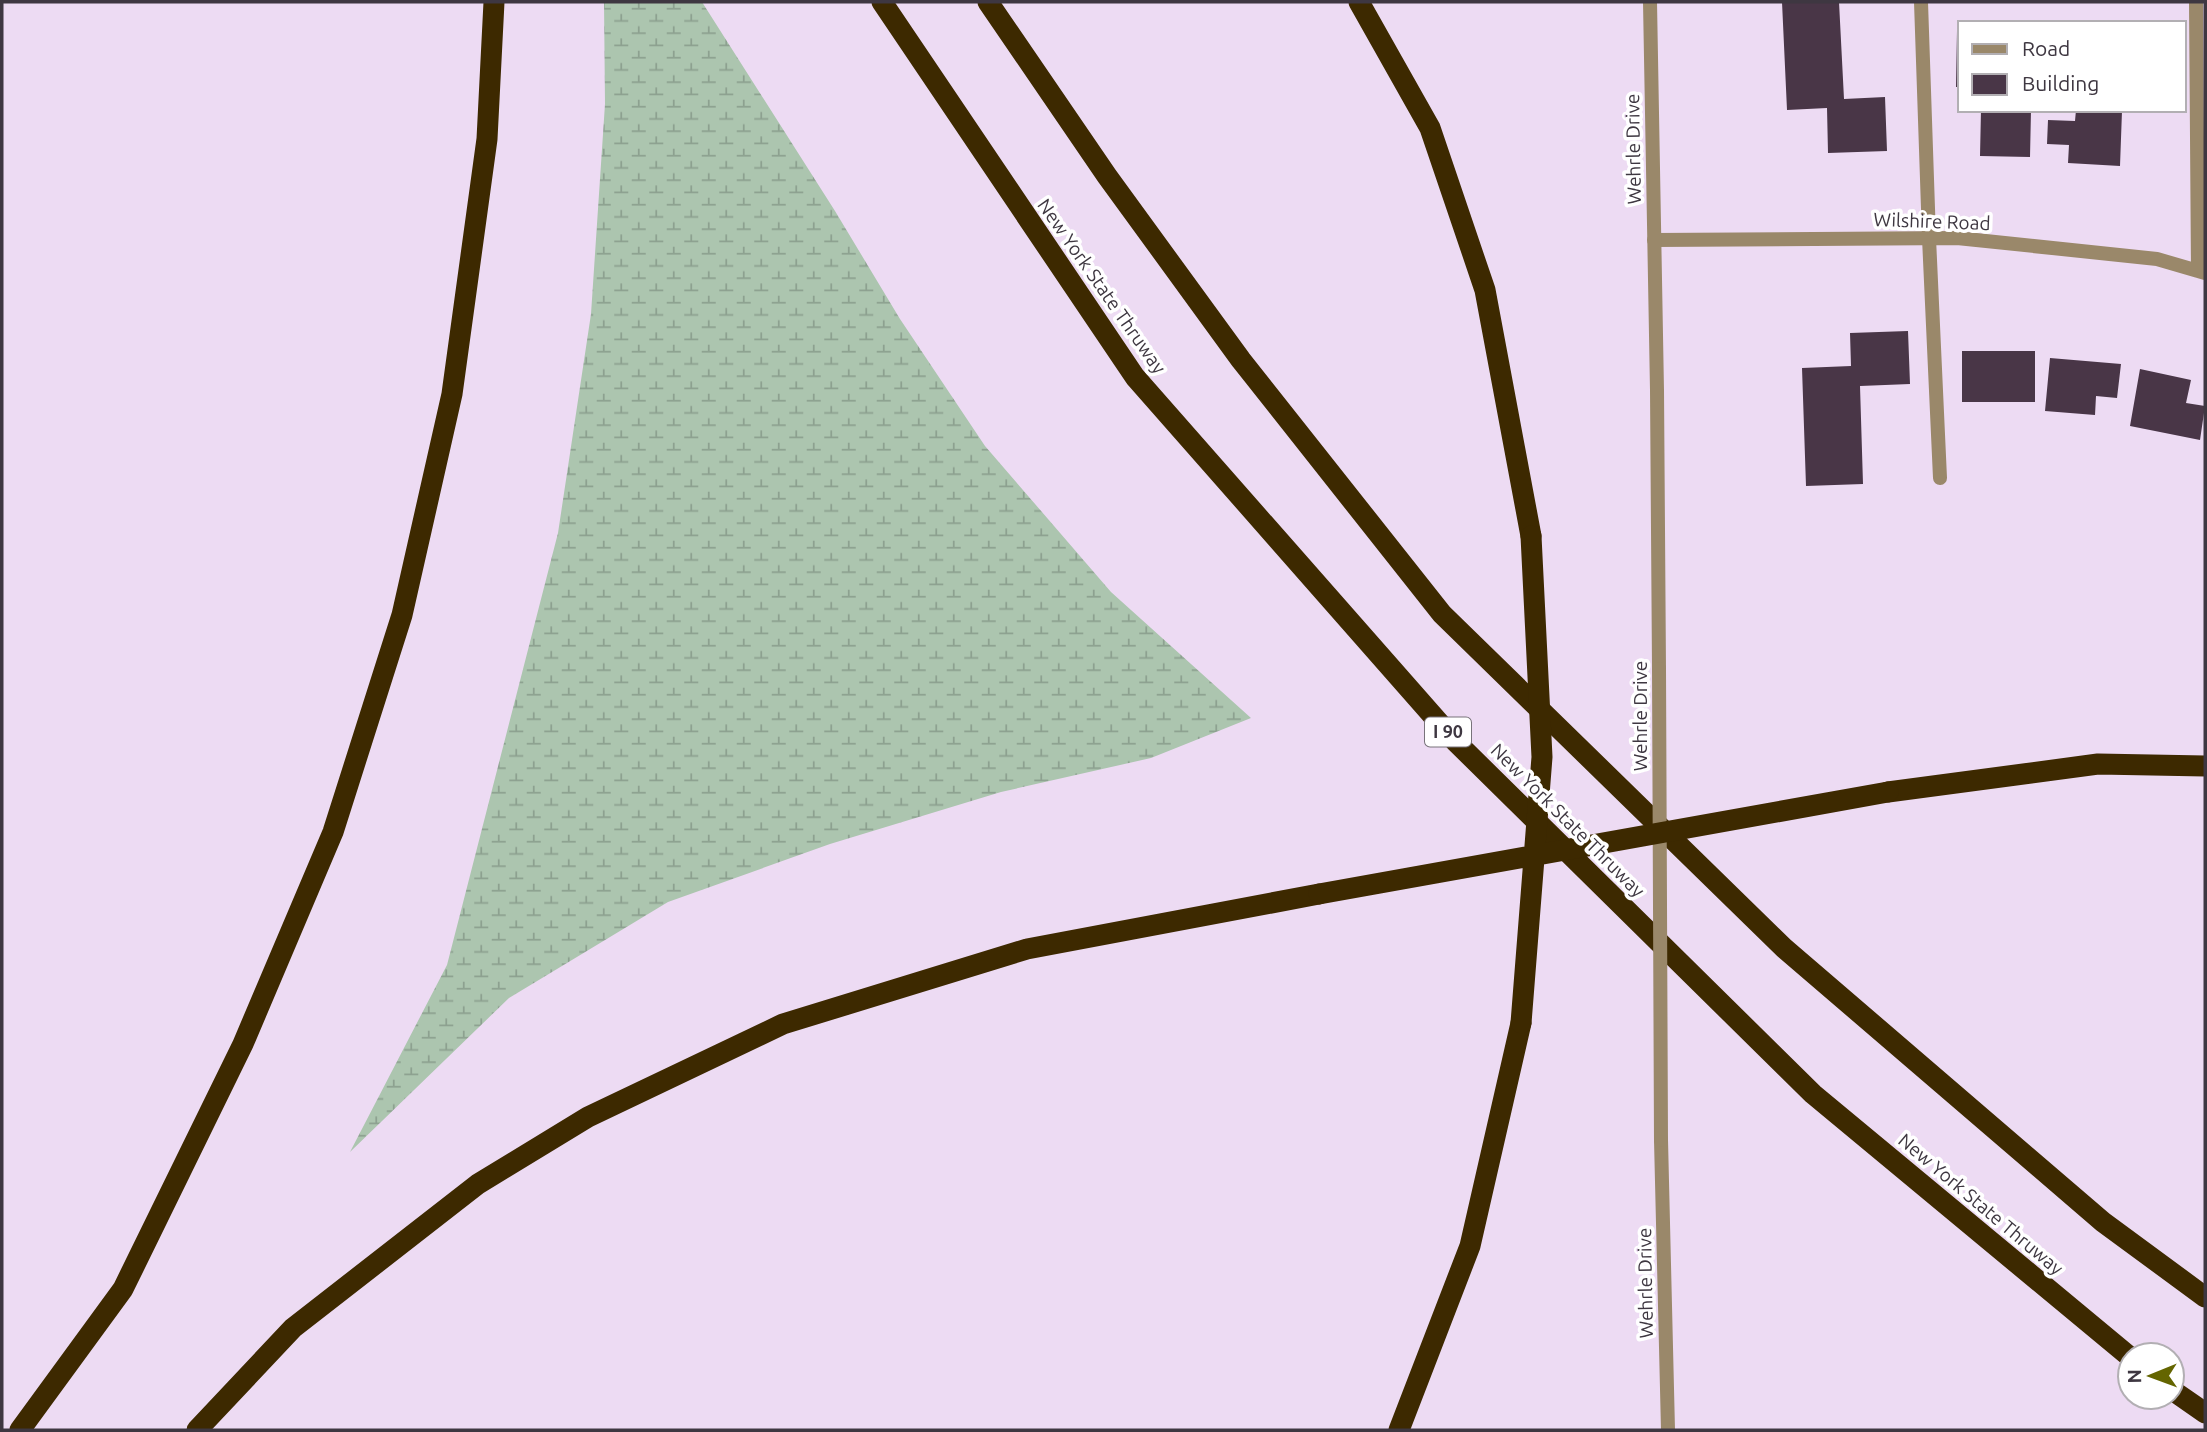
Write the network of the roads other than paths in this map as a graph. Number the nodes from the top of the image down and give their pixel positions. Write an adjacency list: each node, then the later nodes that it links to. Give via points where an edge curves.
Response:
1 (494, 2): 17 (highway, via 487,139 452,394 402,615 333,832 243,1044 123,1289)
2 (882, 2): 14 (highway, New York State Thruway / I 90, via 1135,377 1456,742 1813,1094)
3 (988, 2): 13 (highway, via 1241,360 1442,614 1784,948 2102,1222)
4 (1359, 2): 19 (highway, bridge, via 1430,128 1485,290 1531,536 1542,757 1521,1023 1470,1246)
5 (1650, 2): 9 (street, Wehrle Drive)
6 (1921, 2): 8 (street)
7 (2196, 2): 10 (street)
8 (1929, 238): 9 (street, Wilshire Road); 10 (street, Wilshire Road, via 2157,259); 11 (street)
9 (1654, 240): 20 (street, Wehrle Drive, bridge, via 1661,1140)
10 (2202, 272)
11 (1940, 478)
12 (2205, 766): 18 (highway, bridge, via 2098,764 1888,792 1319,894 1027,949 783,1024 588,1117 467,1192 293,1328)
13 (2205, 1297)
14 (2116, 1345)
15 (2186, 1400): 16 (highway)
16 (2205, 1413)
17 (20, 1430)
18 (197, 1430)
19 (1399, 1430)
20 (1668, 1430)

